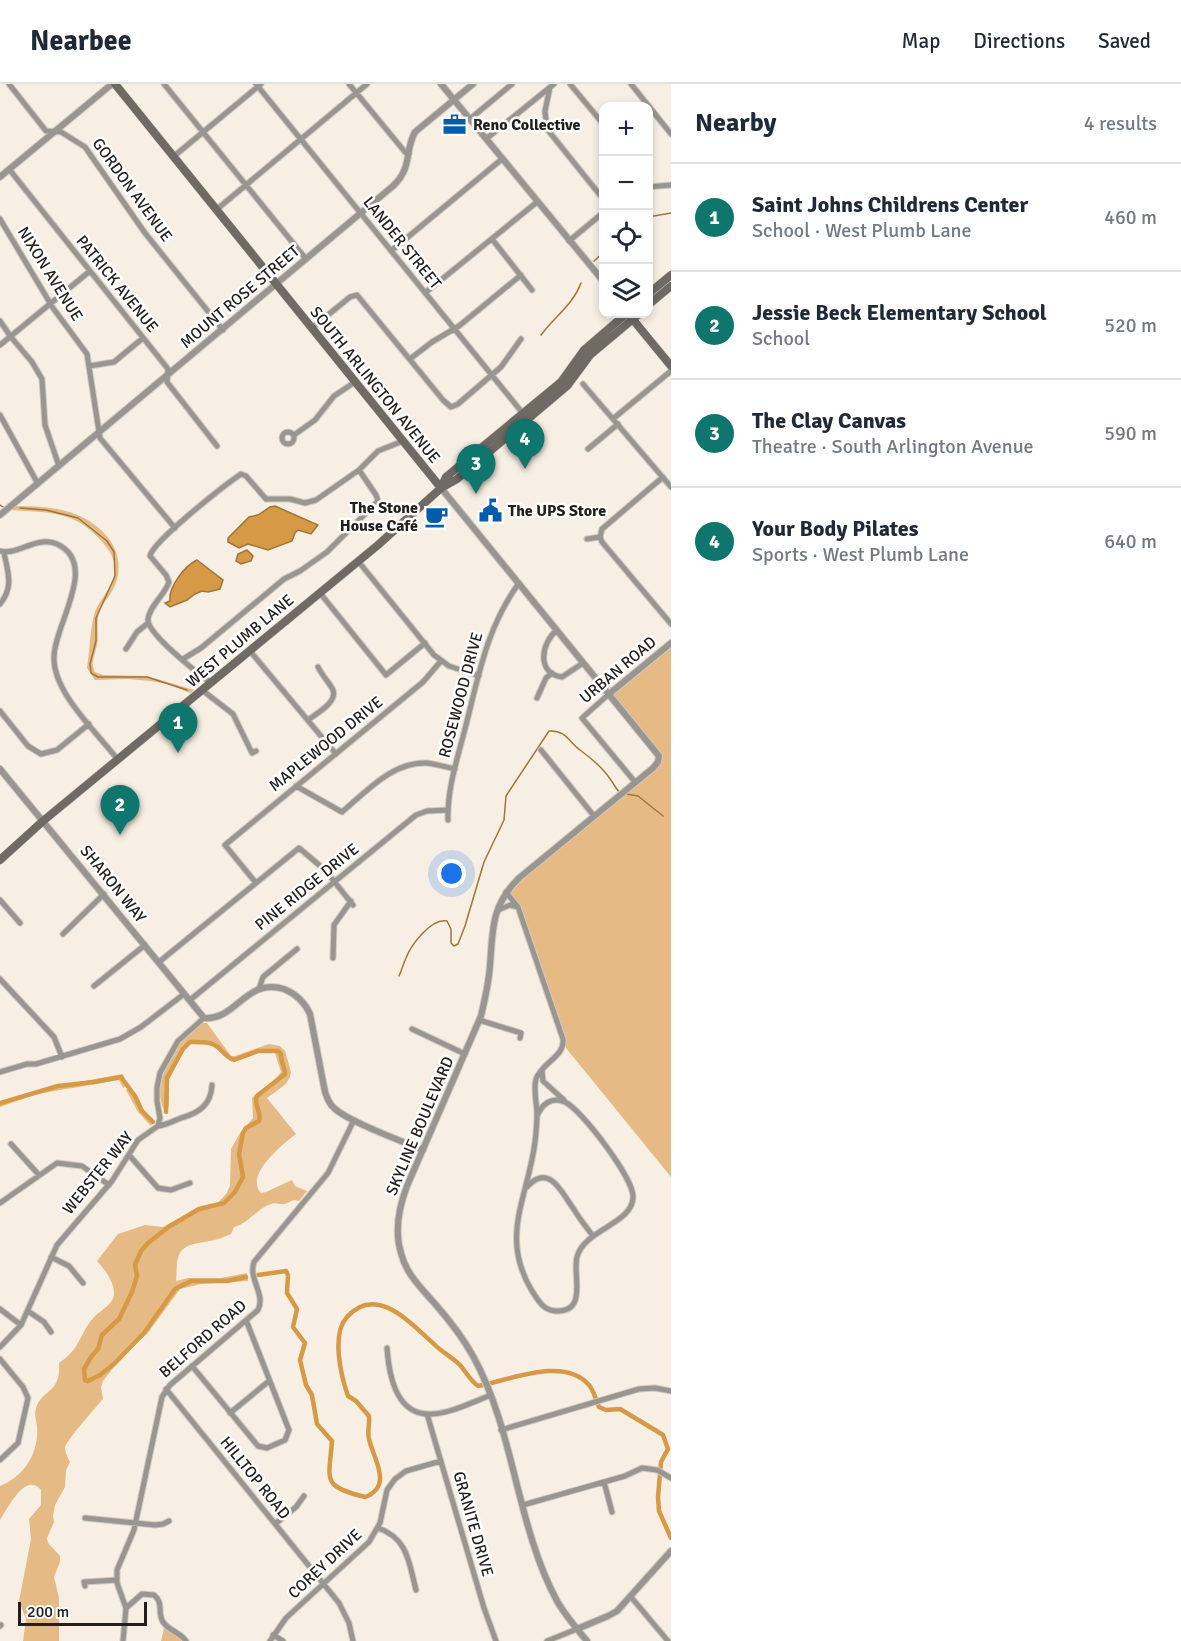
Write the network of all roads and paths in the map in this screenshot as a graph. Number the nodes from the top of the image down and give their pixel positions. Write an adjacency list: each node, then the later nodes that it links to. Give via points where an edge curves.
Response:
1 (9, 84): 17 (street, GORDON AVENUE, via 46,131)
2 (113, 84): 17 (street); 23 (main road, SOUTH ARLINGTON AVENUE)
3 (164, 84): 18 (street)
4 (349, 84): 13 (street)
5 (367, 84): 13 (street)
6 (441, 84): 14 (street)
7 (472, 84): 14 (street, MOUNT ROSE STREET)
8 (512, 84): 15 (street)
9 (570, 84): 16 (street)
10 (631, 84): 19 (street)
11 (258, 85): 18 (street); 20 (street, LANDER STREET)
12 (552, 86): 21 (street); 30 (street, via 544,115 547,129)
13 (356, 93): 20 (street); 22 (street)
14 (454, 100): 15 (street); 22 (street, MOUNT ROSE STREET, via 415,132)
15 (470, 119): 21 (street)
16 (599, 120)
17 (55, 131): 25 (street); 55 (street, GORDON AVENUE, via 86,147 145,233)
18 (204, 132): 23 (street); 27 (street)
19 (671, 134)
20 (300, 139): 27 (street); 33 (street, LANDER STREET)
21 (486, 139): 24 (street)
22 (409, 154): 33 (street, MOUNT ROSE STREET, via 401,178)
23 (173, 157): 32 (main road, SOUTH ARLINGTON AVENUE)
24 (502, 159): 31 (street); 38 (street)
25 (9, 169): 26 (street); 40 (street, PATRICK AVENUE)
26 (0, 177)
27 (246, 185): 32 (street); 39 (street)
28 (671, 185): 29 (street)
29 (653, 186)
30 (599, 195)
31 (537, 202): 36 (street); 37 (street)
32 (216, 210): 44 (main road, SOUTH ARLINGTON AVENUE)
33 (360, 213): 38 (street, LANDER STREET); 39 (street, MOUNT ROSE STREET)
34 (599, 215): 37 (street)
35 (0, 219): 50 (street, NIXON AVENUE)
36 (492, 239): 41 (street); 48 (street)
37 (569, 241): 43 (street)
38 (391, 251): 48 (street, LANDER STREET)
39 (306, 259): 44 (street, MOUNT ROSE STREET)
40 (90, 271): 50 (street); 58 (street, PATRICK AVENUE)
41 (521, 275): 46 (street); 56 (street)
42 (671, 275): 47 (main road)
43 (599, 277)
44 (276, 284): 54 (main road, SOUTH ARLINGTON AVENUE); 55 (street, MOUNT ROSE STREET)
45 (671, 286): 49 (main road)
46 (532, 290)
47 (653, 290)
48 (425, 293): 56 (street, LANDER STREET)
49 (653, 301)
50 (50, 304): 57 (street); 62 (street, NIXON AVENUE, via 87,352)
51 (628, 318): 70 (main road, WEST PLUMB LANE, via 590,355 571,382)
52 (633, 318): 63 (main road)
53 (0, 321): 57 (street)
54 (312, 328): 61 (street, via 355,295); 67 (main road, SOUTH ARLINGTON AVENUE)
55 (223, 330): 65 (street, MOUNT ROSE STREET)
56 (454, 330): 61 (street); 66 (street, LANDER STREET)
57 (10, 337): 60 (street); 78 (street, via 42,379 45,425)
58 (143, 338): 62 (street, via 114,362); 65 (street, PATRICK AVENUE, via 168,369)
59 (521, 339): 66 (street)
60 (0, 345)
61 (410, 359): 66 (street, via 451,406)
62 (89, 366): 73 (street, NIXON AVENUE)
63 (671, 366)
64 (671, 371): 71 (street)
65 (168, 376): 73 (street, MOUNT ROSE STREET); 76 (street, PATRICK AVENUE, via 167,382)
66 (492, 376): 70 (street, LANDER STREET)
67 (355, 382): 74 (street, via 334,396 315,420); 75 (main road, SOUTH ARLINGTON AVENUE)
68 (583, 384): 71 (street)
69 (0, 415): 81 (street)
70 (525, 416): 83 (main road, WEST PLUMB LANE, via 457,479)
71 (614, 418): 72 (street)
72 (618, 424): 77 (street); 80 (street)
73 (98, 433): 78 (street, MOUNT ROSE STREET); 85 (street, NIXON AVENUE)
74 (294, 435)
75 (403, 441): 79 (street, via 378,451); 83 (main road, SOUTH ARLINGTON AVENUE)
76 (217, 446)
77 (588, 449)
78 (59, 466): 81 (street, MOUNT ROSE STREET)
79 (359, 470): 85 (street, via 316,500 305,503 266,499 241,474); 100 (street, via 376,495 376,505 327,552 284,579)
80 (663, 477): 82 (street); 86 (street, via 602,529)
81 (38, 484): 84 (street, MOUNT ROSE STREET)
82 (671, 487)
83 (441, 488): 89 (main road, WEST PLUMB LANE); 90 (street, SOUTH ARLINGTON AVENUE)
84 (0, 515)
85 (175, 528): 93 (street, via 151,553 169,582)
86 (600, 537): 87 (street); 94 (street)
87 (587, 539)
88 (2, 552): 92 (street, via 10,577); 112 (street, via 51,542 64,548 73,560 76,579 55,643 54,667 63,691)
89 (358, 561): 91 (main road, WEST PLUMB LANE); 96 (street)
90 (519, 584): 95 (street, SOUTH ARLINGTON AVENUE); 105 (street, ROSEWOOD DRIVE, via 497,619)
91 (320, 593): 96 (street, via 386,675); 99 (main road, WEST PLUMB LANE)
92 (0, 604)
93 (148, 623): 98 (street); 100 (street)
94 (671, 624)
95 (557, 630): 102 (street, SOUTH ARLINGTON AVENUE); 104 (street, via 544,648 544,661)
96 (425, 643): 101 (street)
97 (671, 643): 108 (street, URBAN ROAD)
98 (126, 649)
99 (250, 651): 106 (main road, WEST PLUMB LANE); 111 (street)
100 (183, 659): 106 (street)
101 (441, 661): 105 (street); 115 (street, MAPLEWOOD DRIVE, via 423,682)
102 (583, 663): 104 (street, via 565,676); 108 (street, SOUTH ARLINGTON AVENUE)
103 (318, 667): 111 (street, via 334,695)
104 (552, 673): 109 (street)
105 (479, 676): 119 (street, ROSEWOOD DRIVE)
106 (211, 683): 107 (main road, WEST PLUMB LANE)
107 (202, 690): 114 (street, via 233,714 252,753); 117 (main road, WEST PLUMB LANE)
108 (609, 694): 116 (street, SOUTH ARLINGTON AVENUE, via 657,751); 120 (street, URBAN ROAD, via 582,718)
109 (537, 698)
110 (0, 711): 112 (street, via 28,746 41,754 57,750)
111 (308, 720): 115 (street)
112 (89, 724): 117 (street)
113 (541, 750): 123 (street)
114 (256, 751)
115 (336, 754): 121 (street, MAPLEWOOD DRIVE)
116 (659, 759): 120 (street, SKYLINE BOULEVARD)
117 (118, 760): 125 (main road, WEST PLUMB LANE)
118 (0, 769): 125 (street, SHARON WAY)
119 (455, 769): 121 (street, via 426,763 404,766 342,812); 122 (street, ROSEWOOD DRIVE)
120 (635, 782): 123 (street, SKYLINE BOULEVARD)
121 (296, 786): 127 (street, MAPLEWOOD DRIVE, via 225,844)
122 (448, 810): 124 (street, ROSEWOOD DRIVE); 128 (street, PINE RIDGE DRIVE, via 416,815)
123 (594, 816): 129 (street, SKYLINE BOULEVARD)
124 (448, 820)
125 (43, 821): 126 (main road, WEST PLUMB LANE); 130 (street, SHARON WAY)
126 (0, 860)
127 (256, 882): 128 (street, via 299,848); 139 (street)
128 (335, 882): 138 (street, via 352,903 334,925); 144 (street, PINE RIDGE DRIVE)
129 (506, 892): 132 (street); 133 (street, SKYLINE BOULEVARD)
130 (104, 894): 135 (street); 136 (street, SHARON WAY)
131 (0, 900): 134 (street)
132 (518, 907): 133 (street, via 510,905); 151 (street, via 562,1034 563,1044)
133 (495, 912): 146 (street, SKYLINE BOULEVARD, via 488,988)
134 (20, 923)
135 (63, 934)
136 (146, 945): 139 (street, SHARON WAY); 141 (street)
137 (297, 949): 142 (street, via 263,977)
138 (333, 958)
139 (159, 962): 143 (street, SHARON WAY)
140 (0, 979): 150 (street, via 54,1037)
141 (94, 986)
142 (260, 989): 145 (street, via 220,1015); 156 (street, via 286,990 304,1003 312,1021 327,1098 338,1112)
143 (184, 994): 144 (street, SHARON WAY); 150 (street, via 131,1034)
144 (190, 1000): 145 (street, SHARON WAY)
145 (204, 1018): 157 (street, WEBSTER WAY, via 178,1041 160,1073)
146 (479, 1020): 148 (street, via 522,1033); 149 (street, SKYLINE BOULEVARD)
147 (412, 1029): 149 (street)
148 (520, 1038)
149 (465, 1054): 159 (street, SKYLINE BOULEVARD)
150 (62, 1057): 152 (street)
151 (546, 1064): 154 (street, via 541,1074 543,1081); 155 (street, via 535,1084)
152 (0, 1072)
153 (212, 1084): 157 (street, via 207,1102 196,1113)
154 (567, 1103): 155 (street, via 548,1102); 168 (street, via 611,1153 633,1193 628,1211)
155 (537, 1116): 161 (street)
156 (354, 1120): 159 (street); 173 (street, BELFORD ROAD, via 328,1173 254,1262 252,1274 261,1301 258,1310)
157 (158, 1126): 160 (street, WEBSTER WAY, via 138,1140)
158 (11, 1144): 162 (street)
159 (423, 1150): 183 (street, SKYLINE BOULEVARD, via 400,1205 400,1252 417,1282 466,1344)
160 (129, 1155): 164 (street, via 158,1188 171,1190); 165 (street, WEBSTER WAY)
161 (531, 1162): 163 (street, via 534,1173); 166 (street)
162 (39, 1175): 165 (street, via 57,1163 77,1164); 167 (street)
163 (544, 1178): 166 (street, via 531,1183); 168 (street, via 560,1187)
164 (190, 1183)
165 (109, 1185): 169 (street, WEBSTER WAY)
166 (524, 1194): 168 (street, via 516,1231 518,1260 538,1302 546,1308 560,1311 575,1301 577,1255)
167 (0, 1203)
168 (593, 1236)
169 (51, 1257): 170 (street, via 69,1266); 172 (street, WEBSTER WAY)
170 (83, 1283)
171 (0, 1309): 174 (street)
172 (28, 1311): 174 (street, WEBSTER WAY); 175 (street)
173 (246, 1320): 179 (street, BELFORD ROAD); 180 (street)
174 (21, 1325): 176 (street, WEBSTER WAY)
175 (51, 1332)
176 (0, 1347)
177 (387, 1348): 185 (street, via 390,1376 398,1394 410,1408)
178 (0, 1359): 187 (street, via 28,1398 18,1443)
179 (192, 1366): 181 (street, BELFORD ROAD); 184 (street)
180 (269, 1381): 184 (street); 184 (street, via 289,1430 285,1440 260,1448)
181 (166, 1389): 196 (street, BELFORD ROAD); 197 (street, HILLTOP ROAD)
182 (671, 1391): 186 (street, via 639,1389)
183 (491, 1395): 185 (street); 186 (street, SKYLINE BOULEVARD)
184 (230, 1413)
185 (427, 1414): 188 (street, GRANITE DRIVE)
186 (501, 1430): 192 (street, SKYLINE BOULEVARD)
187 (0, 1460)
188 (441, 1461): 198 (street, COREY DRIVE, via 395,1479 387,1491); 212 (street, GRANITE DRIVE)
189 (671, 1478): 190 (street, via 647,1467)
190 (604, 1482): 192 (street); 193 (street)
191 (304, 1496): 197 (street)
192 (523, 1505): 206 (street, SKYLINE BOULEVARD, via 549,1583)
193 (612, 1512)
194 (85, 1518): 196 (street)
195 (169, 1521): 196 (street, via 160,1525)
196 (135, 1523): 200 (street, BELFORD ROAD, via 117,1570)
197 (275, 1524): 201 (street, HILLTOP ROAD)
198 (378, 1527): 201 (street, COREY DRIVE, via 365,1547); 203 (street, via 402,1544)
199 (671, 1551): 204 (street)
200 (117, 1580): 202 (street, via 84,1582); 205 (street)
201 (324, 1584): 207 (street, COREY DRIVE, via 286,1618); 211 (street, HILLTOP ROAD, via 343,1609)
202 (85, 1586)
203 (417, 1590)
204 (631, 1597): 206 (street, via 613,1614); 215 (street)
205 (126, 1608): 208 (street); 209 (street, via 142,1594 154,1595 160,1600 165,1625)
206 (577, 1629): 213 (street); 214 (street, SKYLINE BOULEVARD)
207 (272, 1638): 210 (street)
208 (123, 1641)
209 (186, 1641)
210 (283, 1641)
211 (353, 1641)
212 (496, 1641)
213 (547, 1641)
214 (586, 1641)
215 (668, 1641)

